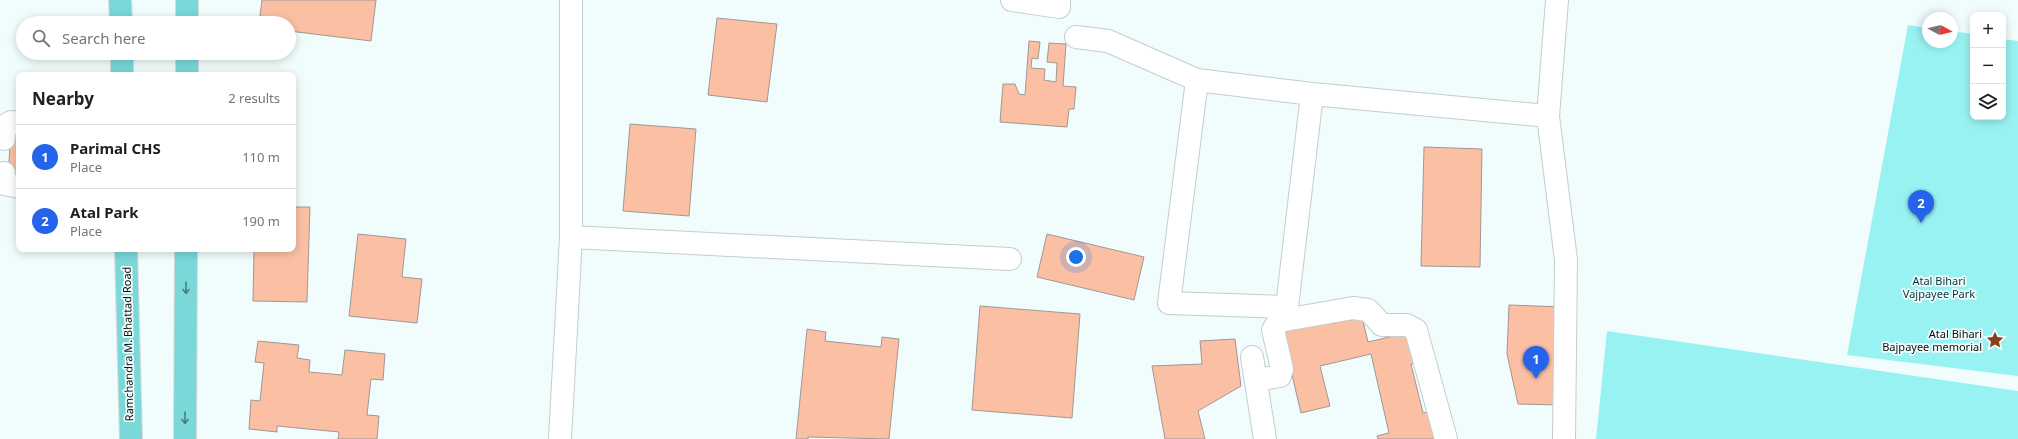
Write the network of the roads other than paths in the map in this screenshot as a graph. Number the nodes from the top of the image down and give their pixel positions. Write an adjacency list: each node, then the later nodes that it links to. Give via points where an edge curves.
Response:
1 (120, 0): 7 (main road)
2 (187, 0): 8 (main road)
3 (571, 0): 19 (street)
4 (1012, 0): 5 (street, via 1059,7)
5 (1059, 0)
6 (1557, 0): 16 (street)
7 (121, 16)
8 (187, 16)
9 (1076, 37): 14 (street, via 1108,41)
10 (122, 60): 12 (main road)
11 (187, 60): 13 (main road)
12 (122, 72)
13 (187, 72)
14 (1197, 80): 15 (street); 15 (street, via 1169,303 1287,307)
15 (1312, 94): 16 (street)
16 (1548, 116): 30 (street, via 1566,260)
17 (16, 123): 18 (street, via 11,122 5,126)
18 (4, 139)
19 (571, 237): 22 (street); 27 (street)
20 (126, 252): 25 (main road, Ramchandra M. Bhattad Road)
21 (186, 252): 26 (main road, one-way to 26)
22 (1010, 259)
23 (1252, 357): 24 (street)
24 (1256, 380): 28 (street); 29 (street, via 1280,376 1282,369 1273,330 1280,321 1353,308 1368,310 1382,325 1408,325 1416,330)
25 (131, 439)
26 (185, 439)
27 (560, 439)
28 (1265, 439)
29 (1446, 439)
30 (1564, 439)

